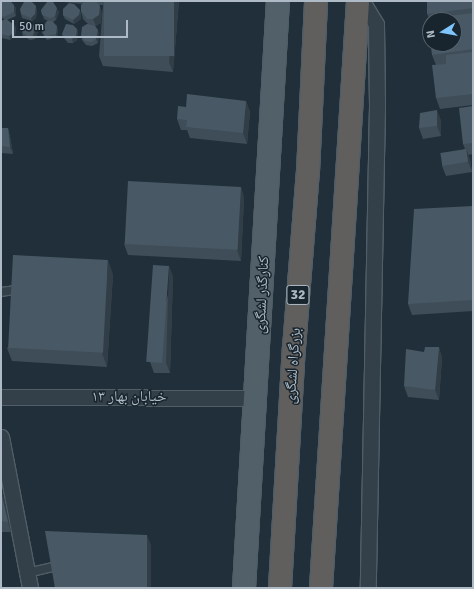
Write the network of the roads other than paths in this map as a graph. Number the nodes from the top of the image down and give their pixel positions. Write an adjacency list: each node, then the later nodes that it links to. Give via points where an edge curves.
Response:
1 (278, 1): 8 (main road, کنارگذر لشگری)
2 (316, 1): 14 (highway, بزرگراه لشگری / 32, via 308,172 294,348)
3 (358, 1): 15 (highway)
4 (362, 1): 16 (street, via 376,24 377,99)
5 (16, 290): 6 (lane)
6 (1, 292)
7 (1, 397): 8 (street, خیابان بهار ۱۳)
8 (256, 398): 13 (main road, کنارگذر لشگری)
9 (1, 437): 11 (street)
10 (54, 567): 11 (lane)
11 (28, 573): 12 (street)
12 (30, 588)
13 (244, 588)
14 (280, 588)
15 (321, 588)
16 (368, 588)

